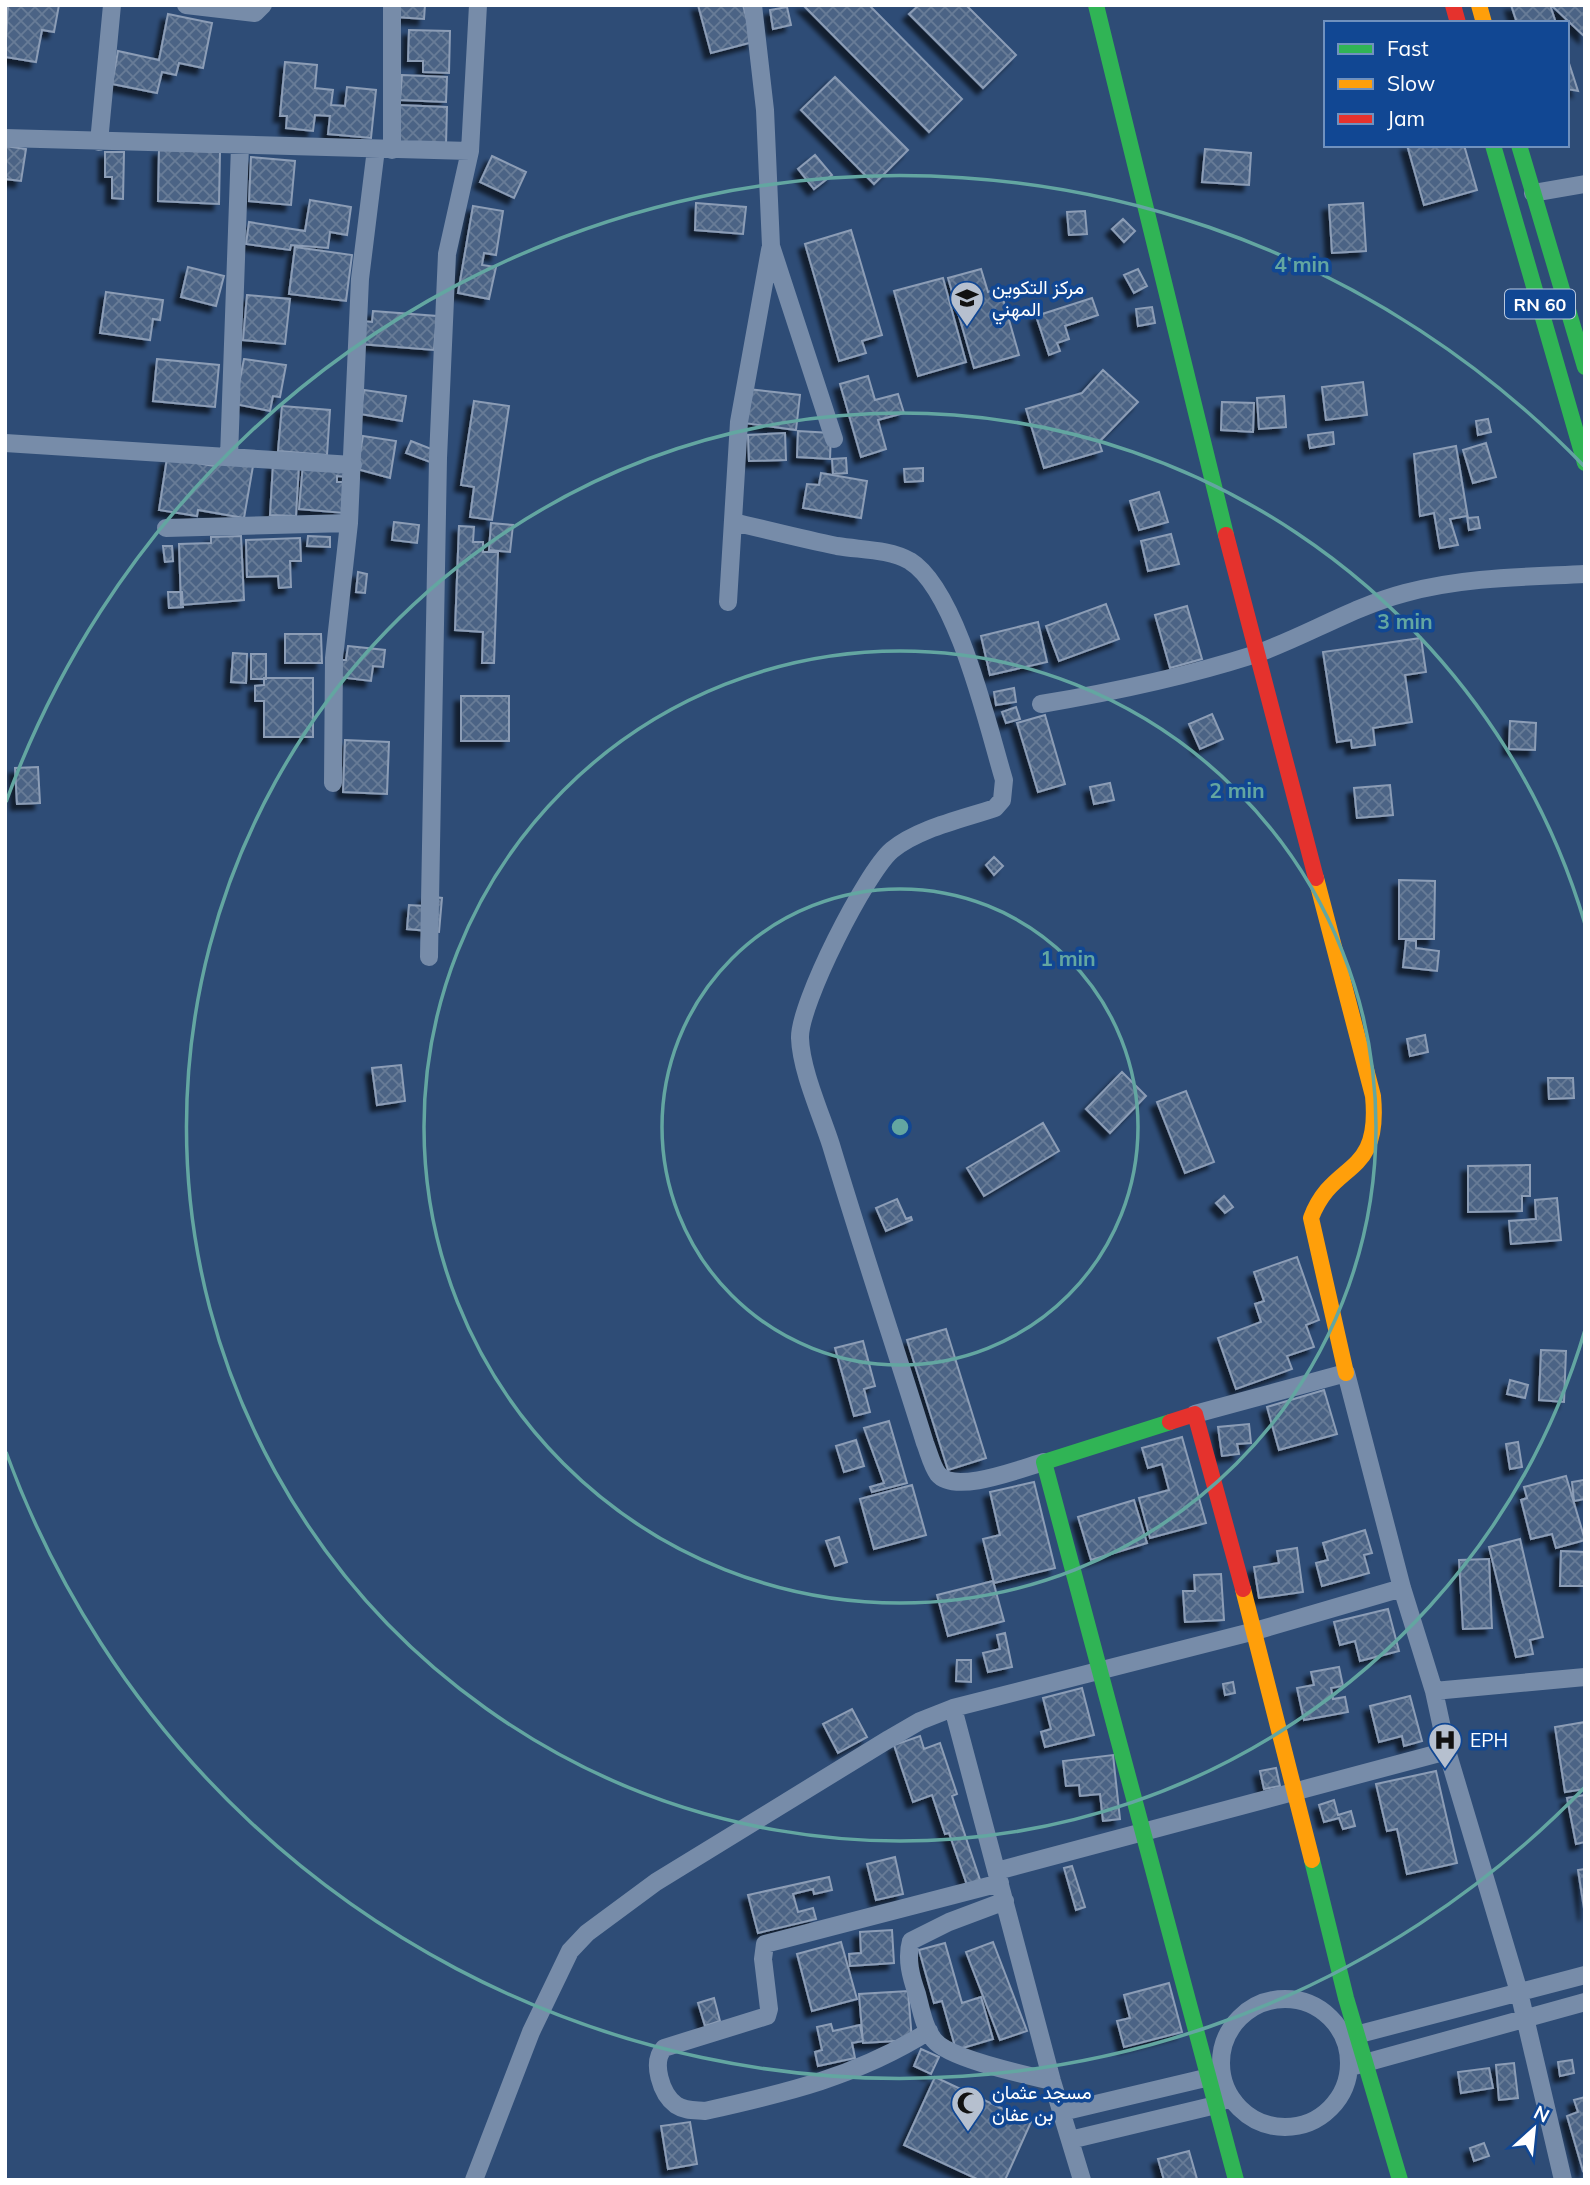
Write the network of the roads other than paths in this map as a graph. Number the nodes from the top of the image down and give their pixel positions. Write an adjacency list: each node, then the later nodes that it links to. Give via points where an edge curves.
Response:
1 (112, 5): 9 (street)
2 (186, 5): 3 (street, via 255,13)
3 (262, 5)
4 (392, 5): 13 (street)
5 (478, 5): 14 (street)
6 (753, 5): 17 (street, via 765,110)
7 (1096, 5): 29 (street)
8 (5, 138): 9 (street)
9 (99, 142): 10 (street)
10 (240, 146): 13 (street); 21 (street)
11 (1494, 147): 22 (street, RN 60)
12 (1520, 147): 16 (street, RN 60)
13 (384, 150): 14 (street); 23 (street, via 360,279)
14 (470, 151): 32 (street, via 447,254 438,458)
15 (1585, 184): 16 (street)
16 (1533, 193): 18 (street, RN 60)
17 (771, 246): 19 (street); 24 (street, via 739,422)
18 (1585, 367)
19 (834, 439)
20 (5, 443): 21 (street)
21 (229, 457): 23 (street)
22 (1585, 463)
23 (353, 466): 25 (street)
24 (733, 522): 28 (street); 35 (street, via 912,562 942,600 972,674 1004,780 1002,800 995,808 911,839 882,859 816,983 800,1036 937,1473 951,1482 967,1482)
25 (349, 523): 26 (street); 31 (street, via 334,659)
26 (166, 528)
27 (1585, 574): 29 (street, via 1483,578 1404,593 1334,617)
28 (728, 602)
29 (1254, 654): 30 (street, via 1124,691); 33 (street, via 1373,1096 1375,1124 1370,1146 1318,1199 1311,1218)
30 (1041, 704)
31 (333, 783)
32 (429, 957)
33 (1346, 1373): 34 (street); 36 (street)
34 (1195, 1414): 35 (street); 37 (street)
35 (1044, 1462): 38 (street)
36 (1402, 1588): 37 (street); 40 (street)
37 (1255, 1631): 38 (street); 43 (street)
38 (1100, 1671): 41 (street); 44 (street)
39 (1585, 1677): 40 (street)
40 (1434, 1691): 42 (street)
41 (953, 1708): 45 (street); 60 (street, via 920,1721 656,1882 587,1933 563,1963)
42 (1447, 1751): 43 (street); 48 (street)
43 (1294, 1794): 44 (street); 52 (street)
44 (1144, 1832): 45 (street); 54 (street)
45 (998, 1877): 46 (street); 51 (street, via 765,1944 766,2016 664,2048 657,2066 672,2101 685,2109 705,2111 856,2071)
46 (1005, 1901): 51 (street, via 911,1941 911,1977); 55 (street)
47 (1585, 1975): 48 (street)
48 (1519, 1992): 50 (street); 52 (street)
49 (1585, 2002): 50 (street)
50 (1525, 2018): 53 (street); 63 (street)
51 (929, 2031): 55 (street, via 944,2048)
52 (1350, 2036): 53 (street); 54 (street, via 1303,2002 1266,2002 1236,2022 1226,2037)
53 (1358, 2065): 56 (street, via 1330,2108 1302,2124 1286,2127 1254,2119); 62 (street)
54 (1215, 2076): 56 (street); 57 (street)
55 (1052, 2081): 57 (street)
56 (1223, 2100): 58 (street); 61 (street)
57 (1062, 2112): 58 (street)
58 (1070, 2140): 59 (street)
59 (1077, 2178)
60 (474, 2180)
61 (1236, 2180)
62 (1400, 2180)
63 (1563, 2180)

